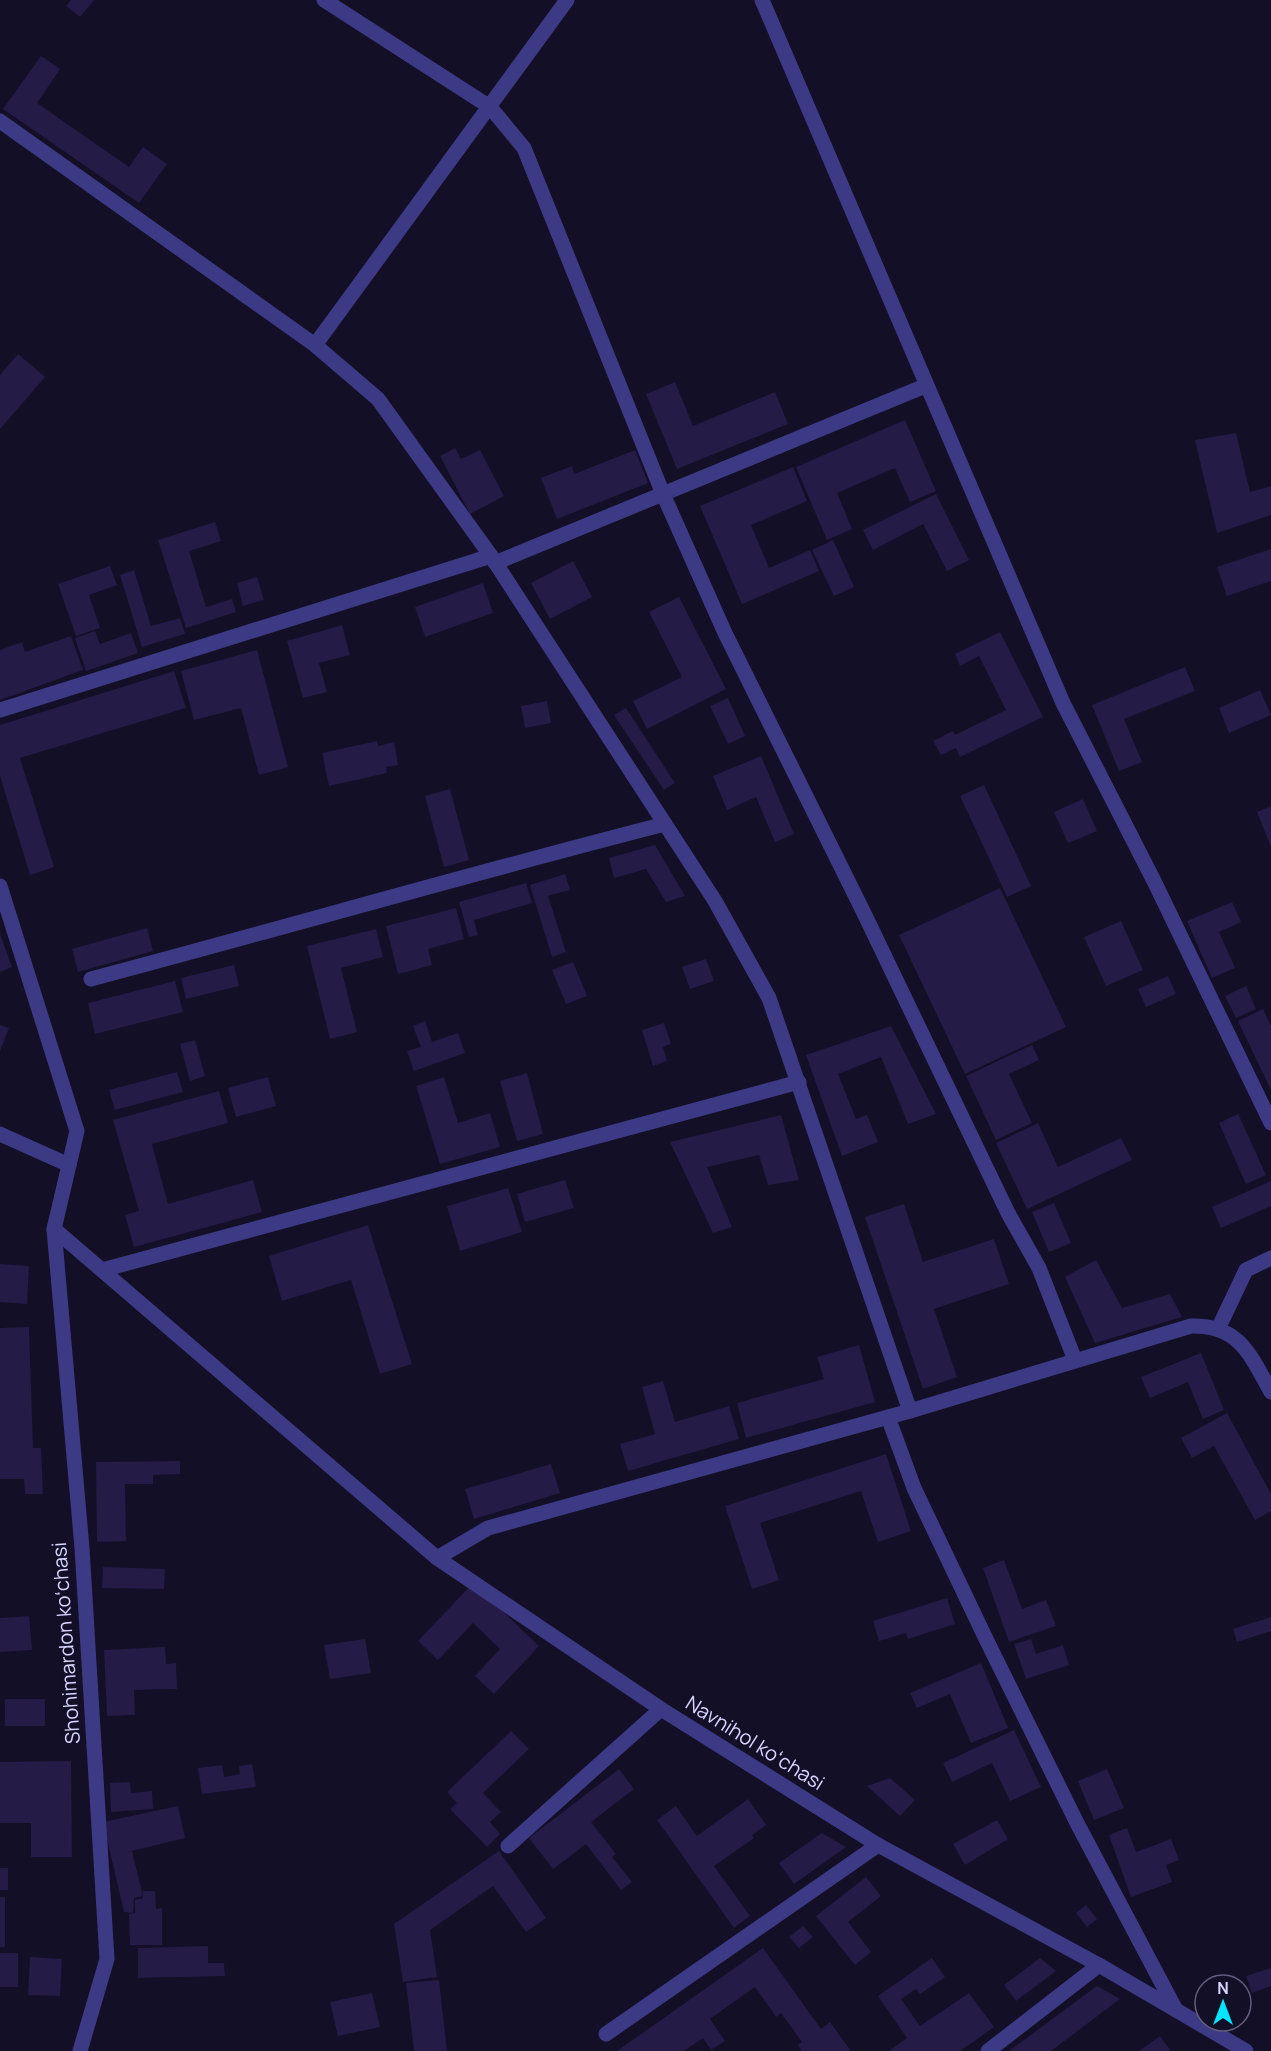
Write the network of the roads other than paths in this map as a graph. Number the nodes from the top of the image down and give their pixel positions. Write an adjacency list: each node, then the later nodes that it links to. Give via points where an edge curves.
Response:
1 (324, 0): 4 (street)
2 (567, 0): 4 (street)
3 (762, 0): 7 (street)
4 (490, 107): 6 (street); 8 (street, via 524,148)
5 (0, 121): 6 (street)
6 (315, 345): 9 (street, via 378,399)
7 (926, 386): 8 (street); 15 (street, via 1063,704)
8 (663, 494): 9 (street); 22 (street, via 724,633 1008,1213 1039,1268)
9 (493, 560): 10 (street); 11 (street)
10 (0, 710)
11 (665, 824): 13 (street); 14 (street, via 715,900 769,998)
12 (0, 886): 17 (street, Shohimardon koʻchasi, via 77,1131)
13 (91, 979)
14 (799, 1082): 20 (street); 24 (street)
15 (1271, 1123)
16 (0, 1134): 17 (street)
17 (69, 1165): 18 (street, Shohimardon koʻchasi)
18 (54, 1229): 20 (street); 33 (street, Shohimardon koʻchasi, via 82,1548 107,1959)
19 (1271, 1258): 21 (street, via 1246,1270)
20 (102, 1270): 26 (street)
21 (1218, 1329): 22 (street, via 1191,1326); 23 (street, via 1246,1346)
22 (1075, 1360): 24 (street)
23 (1271, 1392)
24 (910, 1411): 25 (street)
25 (888, 1417): 26 (street, via 488,1528); 31 (street, via 914,1488 986,1639)
26 (437, 1558): 27 (street)
27 (661, 1709): 28 (street, Navnihol koʻchasi); 29 (street, Navnihol koʻchasi)
28 (878, 1845): 30 (street, Navnihol koʻchasi); 32 (street)
29 (508, 1846)
30 (1099, 1965): 31 (street, Navnihol koʻchasi); 34 (street)
31 (1176, 2010): 35 (street, Navnihol koʻchasi)
32 (606, 2034)
33 (80, 2051)
34 (988, 2051)
35 (1246, 2051)

